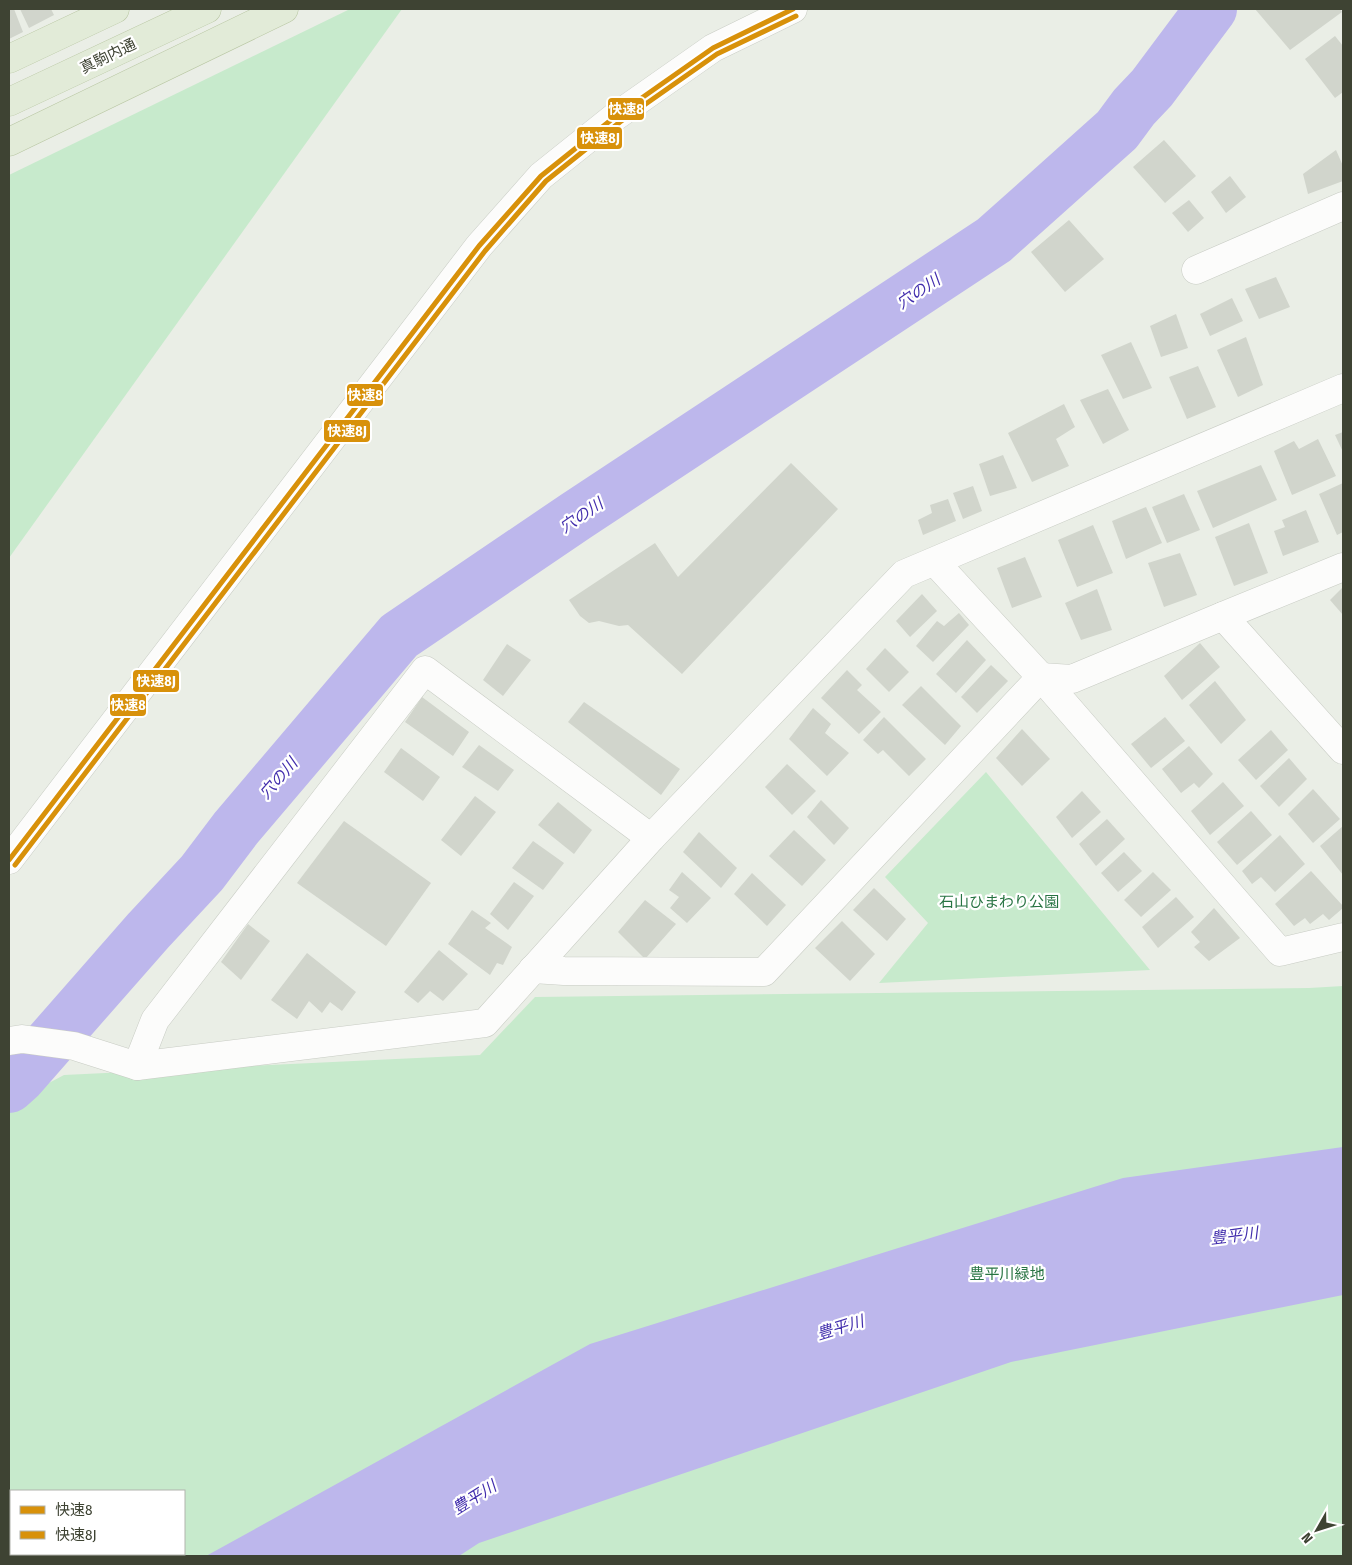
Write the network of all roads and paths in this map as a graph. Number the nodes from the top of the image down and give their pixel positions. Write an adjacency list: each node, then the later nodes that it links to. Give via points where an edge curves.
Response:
1 (115, 9): 5 (highway)
2 (207, 9): 6 (highway, 真駒内通)
3 (284, 9): 7 (highway)
4 (793, 9): 17 (street, via 713,48 616,116 541,176 479,246)
5 (9, 59)
6 (9, 102)
7 (9, 142)
8 (1343, 206): 9 (street)
9 (1196, 270)
10 (1343, 388): 11 (street)
11 (935, 562): 14 (street); 16 (street, via 904,574)
12 (1343, 567): 13 (street)
13 (1223, 616): 14 (street, via 1072,679); 15 (street)
14 (1041, 677): 18 (street, via 1280,952); 19 (street, via 764,972)
15 (1343, 750)
16 (652, 838): 19 (street); 21 (street, via 425,670 155,1020)
17 (9, 860)
18 (1343, 937)
19 (533, 969): 21 (street, via 484,1023)
20 (15, 1040): 21 (street, via 74,1046)
21 (137, 1066)

